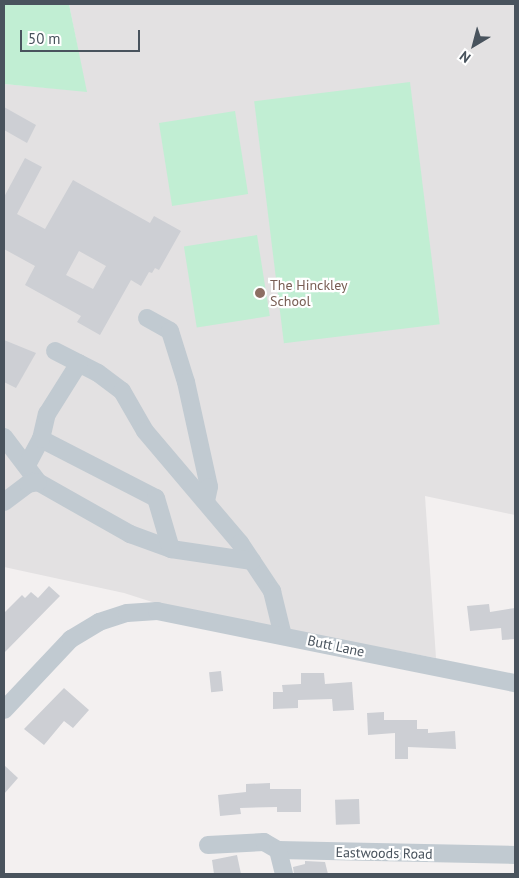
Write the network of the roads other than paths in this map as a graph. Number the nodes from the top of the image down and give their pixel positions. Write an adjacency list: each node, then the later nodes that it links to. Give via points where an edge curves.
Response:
1 (147, 318): 8 (street, via 170,331 186,382 209,487)
2 (54, 351): 3 (street)
3 (78, 363): 5 (street, via 47,414); 8 (street, via 98,372 122,391 145,431)
4 (4, 437): 6 (street)
5 (41, 439): 6 (street); 10 (street, via 156,498)
6 (28, 465): 7 (street)
7 (38, 482): 9 (street, via 28,484); 10 (street, via 130,534)
8 (206, 501): 11 (street)
9 (4, 502)
10 (171, 549): 11 (street)
11 (252, 561): 12 (street, via 272,591)
12 (283, 636): 13 (street, Butt Lane); 14 (street, Butt Lane, via 157,611 127,613 100,622 71,639)
13 (515, 682)
14 (4, 710)
15 (208, 845): 16 (street, Eastwoods Road, via 264,842)
16 (278, 850): 17 (street, Eastwoods Road); 18 (street)
17 (515, 855)
18 (284, 874)

